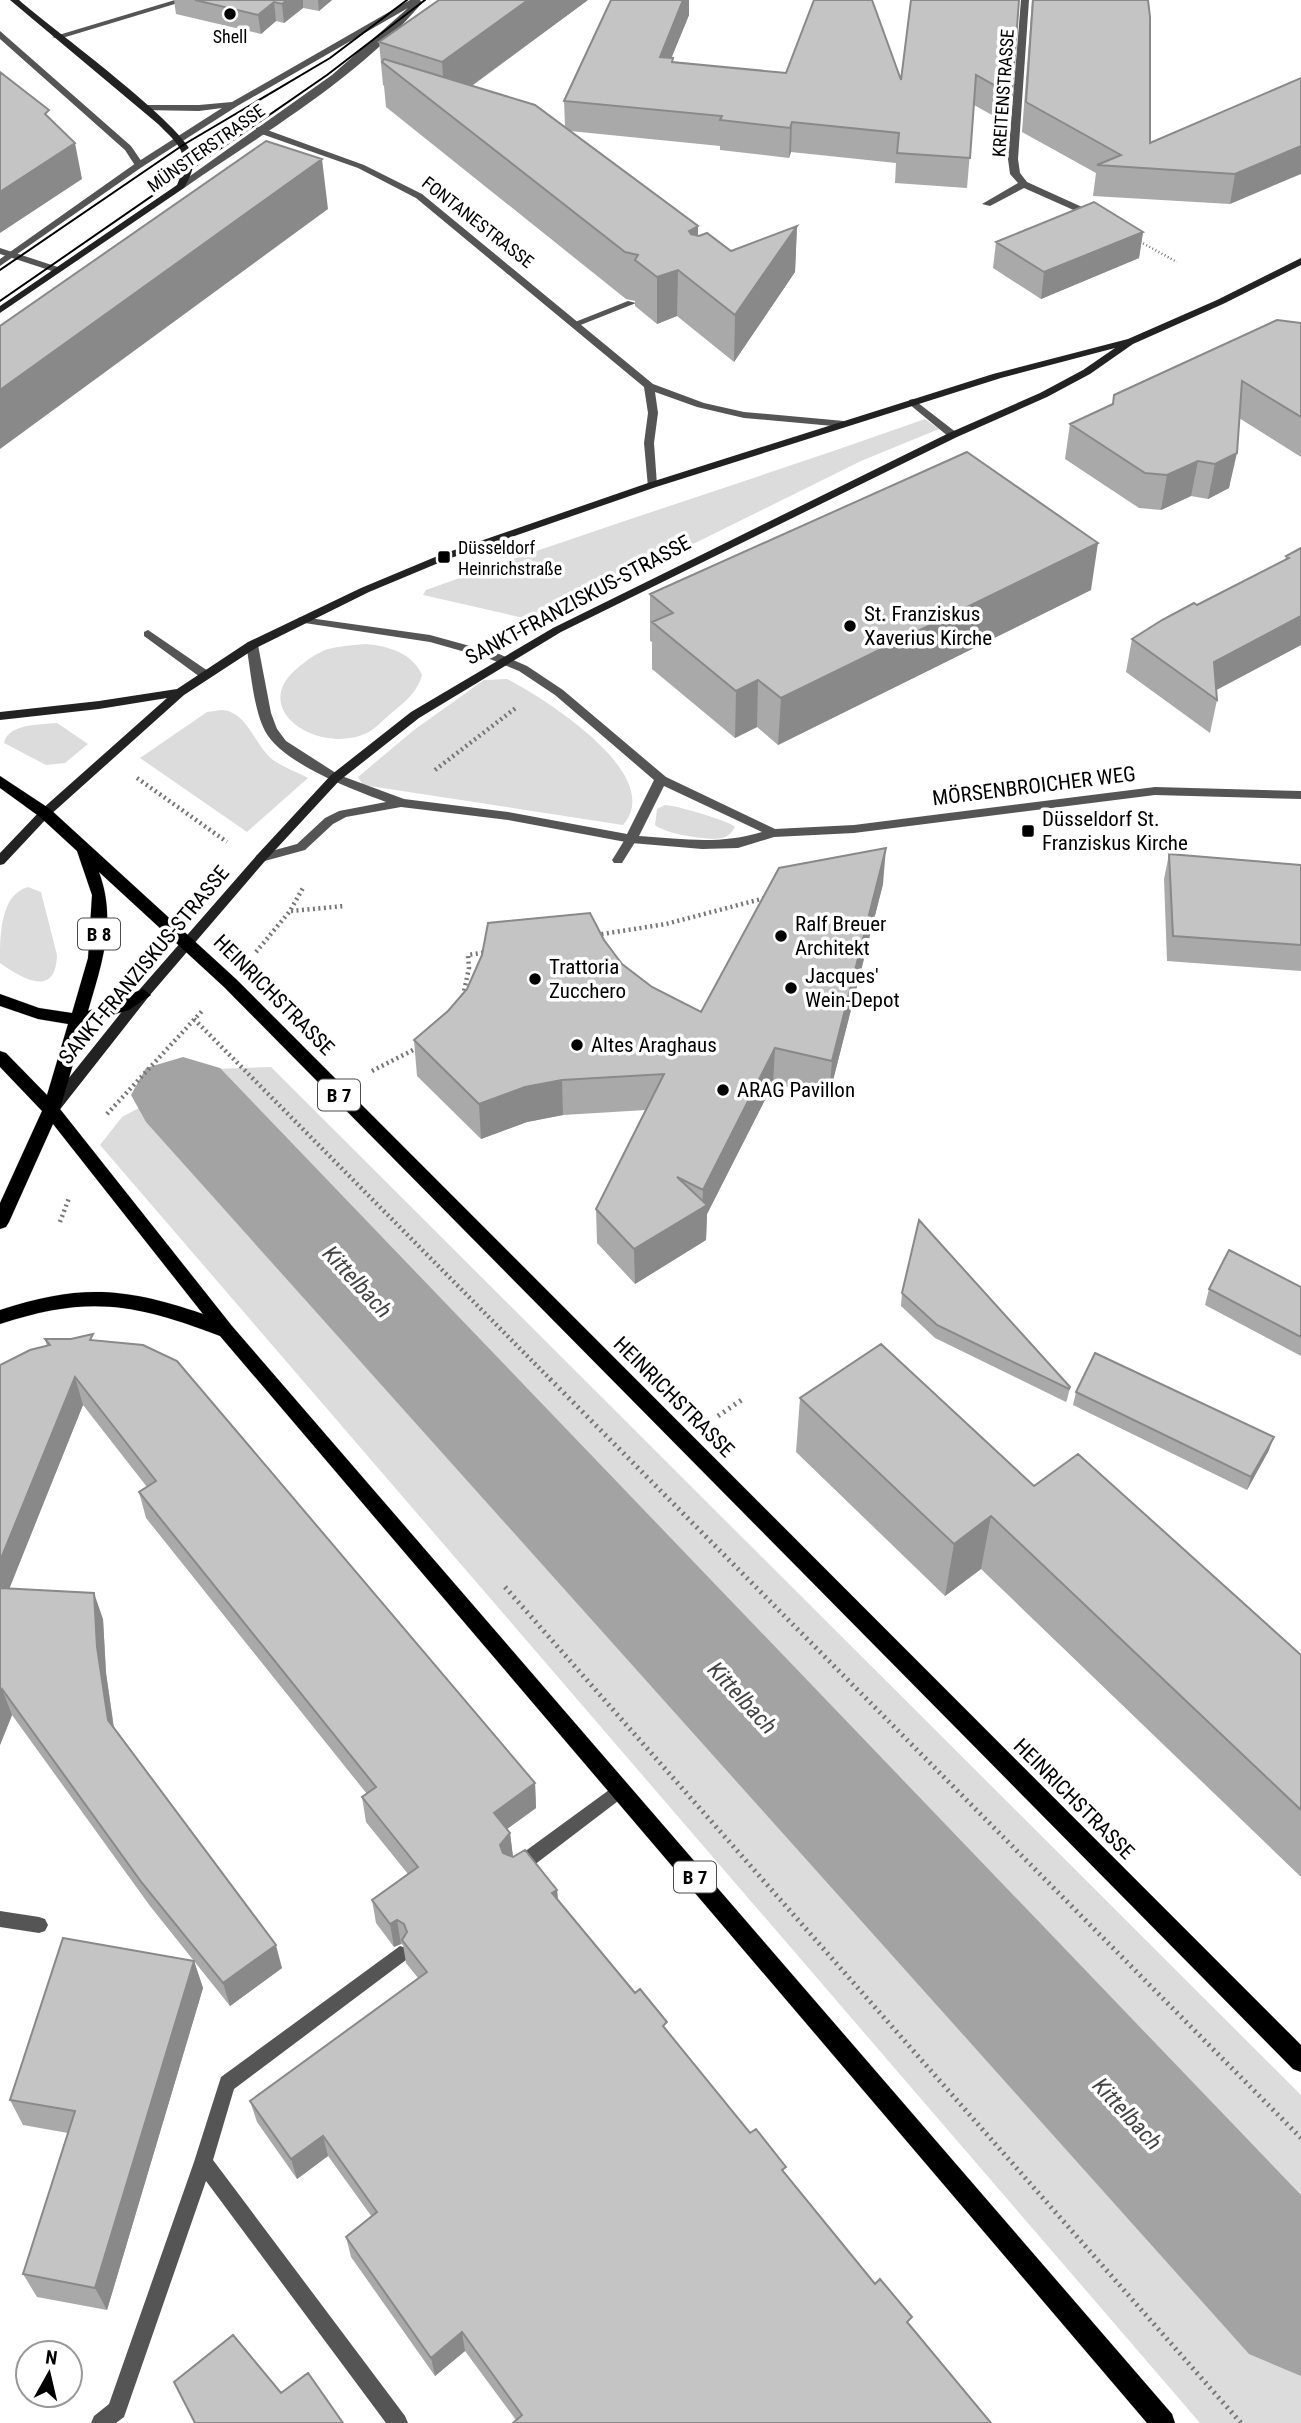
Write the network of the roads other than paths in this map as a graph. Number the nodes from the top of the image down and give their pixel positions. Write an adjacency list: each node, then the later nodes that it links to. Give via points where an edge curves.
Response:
1 (184, 0): 6 (street)
2 (418, 0): 7 (street, MÜNSTERSTRASSE); 9 (street, MÜNSTERSTRASSE, via 393,31)
3 (1025, 0): 12 (street, KREITENSTRASSE, via 1013,159 1015,174)
4 (13, 1): 6 (main road)
5 (0, 34): 11 (street, via 128,148)
6 (56, 37): 8 (main road)
7 (236, 103): 8 (street); 10 (street, MÜNSTERSTRASSE)
8 (143, 107): 10 (main road)
9 (259, 131): 13 (street, MÜNSTERSTRASSE); 23 (street, FONTANESTRASSE, via 389,177 419,196)
10 (179, 140): 11 (street, MÜNSTERSTRASSE); 13 (main road, via 189,155)
11 (139, 165): 17 (street, MÜNSTERSTRASSE)
12 (1024, 184): 14 (street, KREITENSTRASSE); 15 (street, KREITENSTRASSE)
13 (181, 186): 20 (main road, MÜNSTERSTRASSE)
14 (987, 204)
15 (1090, 214)
16 (0, 251): 17 (street)
17 (12, 254): 19 (street, MÜNSTERSTRASSE); 20 (street)
18 (1301, 261): 24 (main road, SANKT-FRANZISKUS-STRASSE)
19 (0, 262)
20 (58, 270): 22 (main road, MÜNSTERSTRASSE)
21 (631, 303): 23 (street)
22 (0, 310)
23 (575, 324): 25 (street, FONTANESTRASSE)
24 (1132, 341): 26 (main road, SANKT-FRANZISKUS-STRASSE); 28 (main road, SANKT-FRANZISKUS-STRASSE, via 1091,372)
25 (649, 386): 27 (street, FONTANESTRASSE, via 744,415); 29 (street)
26 (913, 402): 27 (main road, SANKT-FRANZISKUS-STRASSE); 28 (street)
27 (844, 424): 29 (main road, SANKT-FRANZISKUS-STRASSE)
28 (953, 435): 33 (main road, SANKT-FRANZISKUS-STRASSE)
29 (652, 485): 30 (main road, SANKT-FRANZISKUS-STRASSE, via 444,557)
30 (302, 620): 32 (main road, SANKT-FRANZISKUS-STRASSE); 33 (street, via 464,646)
31 (149, 635): 34 (street)
32 (252, 645): 34 (main road, SANKT-FRANZISKUS-STRASSE); 37 (street, MÖRSENBROICHER WEG, via 271,730 290,750)
33 (505, 659): 37 (main road, SANKT-FRANZISKUS-STRASSE, via 415,715); 38 (street, via 549,684)
34 (204, 674): 35 (main road, SANKT-FRANZISKUS-STRASSE)
35 (180, 692): 36 (main road); 42 (main road, SANKT-FRANZISKUS-STRASSE)
36 (0, 716)
37 (335, 778): 41 (street, MÖRSENBROICHER WEG); 46 (main road, SANKT-FRANZISKUS-STRASSE)
38 (661, 779): 43 (street); 44 (street)
39 (0, 780): 42 (main road, HEINRICHSTRASSE / B 7)
40 (1301, 795): 43 (street, MÖRSENBROICHER WEG, via 1155,790 854,829)
41 (402, 803): 44 (street, MÖRSENBROICHER WEG, via 508,816); 46 (street, MÖRSENBROICHER WEG, via 343,814 301,846)
42 (45, 813): 45 (main road, HEINRICHSTRASSE / B 7); 48 (main road, SANKT-FRANZISKUS-STRASSE)
43 (773, 833): 44 (street, MÖRSENBROICHER WEG, via 738,844)
44 (631, 839): 47 (street)
45 (83, 848): 49 (main road, HEINRICHSTRASSE / B 7); 52 (main road, B 8, via 100,895 100,924)
46 (261, 858): 49 (main road, SANKT-FRANZISKUS-STRASSE)
47 (618, 860)
48 (0, 861)
49 (187, 943): 50 (main road, SANKT-FRANZISKUS-STRASSE); 63 (main road, HEINRICHSTRASSE / B 7)
50 (143, 995): 52 (main road, via 118,1010); 54 (main road, SANKT-FRANZISKUS-STRASSE)
51 (0, 1000): 52 (main road, via 43,1016)
52 (79, 1020): 54 (main road)
53 (0, 1057): 54 (main road, B 7)
54 (51, 1110): 55 (main road); 57 (main road, B 7)
55 (0, 1222)
56 (0, 1317): 57 (main road, via 66,1298 97,1296 136,1300)
57 (226, 1331): 58 (main road, B 7)
58 (620, 1790): 59 (street); 67 (main road, B 7)
59 (514, 1870)
60 (0, 1919): 61 (street)
61 (39, 1925)
62 (400, 1954): 64 (street, via 227,2083)
63 (1301, 2061)
64 (203, 2162): 65 (street, via 117,2410); 66 (street)
65 (101, 2423)
66 (398, 2423)
67 (1163, 2423)

